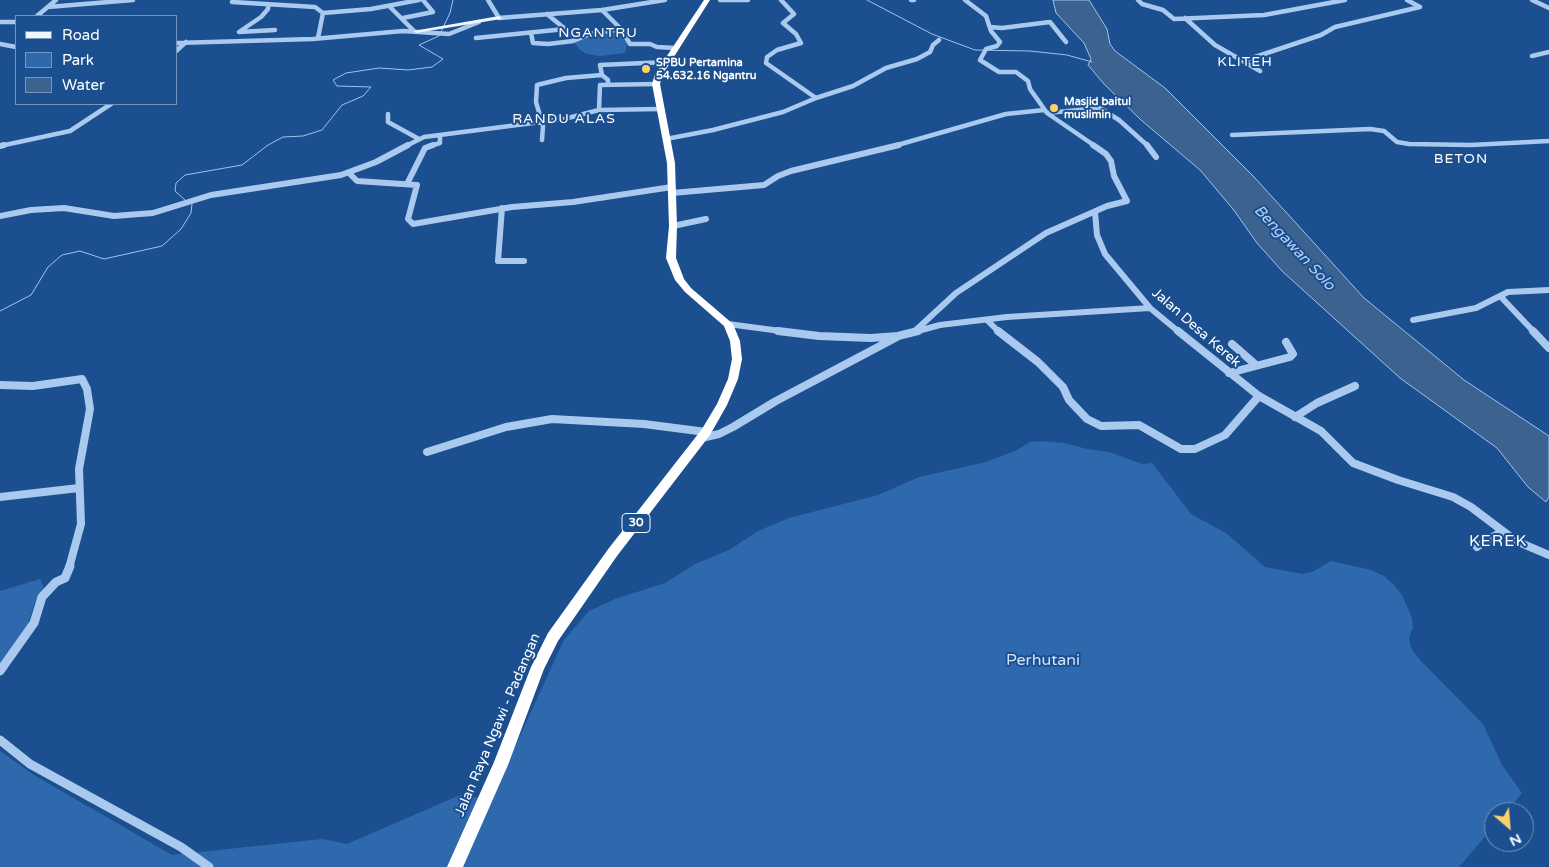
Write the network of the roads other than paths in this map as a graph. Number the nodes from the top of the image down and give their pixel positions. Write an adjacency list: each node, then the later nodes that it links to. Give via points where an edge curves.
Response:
1 (56, 0): 21 (street)
2 (133, 0): 21 (street)
3 (419, 0): 19 (street)
4 (423, 0): 28 (street, via 433,12)
5 (488, 0): 29 (street)
6 (628, 0): 20 (street)
7 (665, 0): 20 (street)
8 (707, 0): 53 (highway)
9 (720, 0): 10 (street)
10 (748, 0)
11 (782, 0): 63 (street, via 794,14 783,23 796,34 800,43 777,50 767,57 766,63)
12 (965, 0): 35 (street, via 986,16)
13 (1138, 0): 30 (street, via 1163,10 1172,18)
14 (1345, 0): 30 (street, via 1264,15)
15 (1407, 0): 57 (street, via 1420,7 1335,27 1322,35)
16 (1532, 0): 22 (street)
17 (232, 2): 18 (street)
18 (268, 5): 24 (street, via 312,6); 41 (street, via 261,17 239,32)
19 (390, 6): 24 (street); 28 (street)
20 (631, 6): 23 (street)
21 (48, 7): 26 (street)
22 (1549, 8)
23 (602, 10): 25 (street); 37 (street)
24 (322, 13): 43 (street)
25 (547, 14): 27 (street); 36 (street)
26 (38, 15)
27 (510, 17): 29 (street); 34 (street)
28 (403, 18): 39 (street)
29 (499, 18): 32 (main road)
30 (1185, 18): 57 (street, via 1215,44)
31 (15, 22): 33 (street)
32 (478, 22): 40 (main road); 40 (street, via 449,34)
33 (0, 23)
34 (510, 23)
35 (990, 27): 49 (street, via 1050,22); 67 (street, via 1000,43 986,49 980,60 998,72 1016,72 1028,81)
36 (565, 29): 42 (street); 45 (street)
37 (621, 29): 45 (street); 53 (street, via 630,45)
38 (275, 30): 41 (street)
39 (415, 31): 40 (main road); 43 (street)
40 (432, 31)
41 (249, 32): 47 (street)
42 (531, 33): 44 (street, via 511,31); 45 (street, via 535,44 569,42)
43 (318, 38): 47 (street)
44 (476, 38)
45 (576, 38)
46 (939, 40): 63 (street, via 930,52 917,59 886,68 853,86)
47 (240, 41): 48 (street)
48 (186, 42): 50 (street); 54 (street)
49 (1066, 42)
50 (178, 43)
51 (0, 44): 52 (street)
52 (15, 47)
53 (676, 48): 58 (highway)
54 (178, 50)
55 (1549, 52): 56 (street)
56 (1532, 56)
57 (1243, 61): 59 (street)
58 (667, 62): 60 (street, via 602,64 599,67); 62 (highway)
59 (1260, 71)
60 (602, 75): 61 (street); 69 (street, via 538,84 536,102)
61 (608, 84): 62 (street); 66 (street, via 599,86)
62 (656, 84): 65 (highway)
63 (816, 98): 73 (street, via 772,115)
64 (109, 105): 76 (street, via 70,131)
65 (660, 109): 66 (street); 73 (highway)
66 (599, 110): 69 (street, via 576,117)
67 (1045, 111): 77 (street, via 1100,108 1119,120); 80 (street, via 1006,114 917,141 791,171 764,185); 82 (street, via 1093,143 1111,161 1114,176 1127,202)
68 (388, 114): 72 (street, via 388,122)
69 (541, 121): 70 (street); 74 (street)
70 (440, 135): 72 (street); 79 (street, via 440,143 425,148)
71 (1232, 135): 75 (street, via 1370,129 1384,131 1403,144)
72 (419, 139): 78 (street)
73 (666, 139): 80 (highway)
74 (542, 140)
75 (1549, 141)
76 (0, 146)
77 (1156, 157)
78 (349, 173): 79 (street, via 357,181); 83 (street, via 211,195 160,211 124,216 64,208)
79 (407, 184): 81 (street, via 418,187 408,219 411,224)
80 (672, 190): 81 (street); 85 (highway)
81 (502, 208): 86 (street, via 498,261)
82 (1095, 212): 89 (street, Jalan Desa Kerek, via 1097,234 1105,254); 93 (street, via 1046,233 1000,262 956,293)
83 (0, 216)
84 (706, 219): 85 (street)
85 (673, 226): 92 (highway, via 671,258 680,280)
86 (524, 261)
87 (1549, 290): 88 (street, via 1508,292)
88 (1501, 297): 91 (street, via 1464,311); 97 (street)
89 (1150, 308): 90 (street); 99 (street, Jalan Desa Kerek)
90 (987, 320): 93 (street); 102 (street, via 1006,340 1038,362 1063,387 1069,400 1087,419 1100,426 1145,426 1182,449 1194,449 1225,435)
91 (1413, 320)
92 (728, 324): 94 (street, via 839,338); 104 (highway, Jalan Raya Ngawi - Padangan / 30, via 735,341 736,368 727,396)
93 (916, 330): 94 (street)
94 (898, 336): 104 (street, via 733,427 719,434)
95 (1286, 342): 98 (street, via 1293,354 1290,358)
96 (1232, 344): 98 (street)
97 (1549, 348)
98 (1256, 366): 99 (street)
99 (1229, 373): 102 (street, Jalan Desa Kerek)
100 (0, 386): 106 (street, via 83,380 90,409 79,469)
101 (1355, 386): 103 (street)
102 (1259, 396): 103 (street, Jalan Desa Kerek)
103 (1295, 417): 108 (street, Jalan Desa Kerek, via 1321,431 1353,463 1453,497)
104 (703, 435): 105 (street, via 644,424 552,419 506,427); 114 (highway, Jalan Raya Ngawi - Padangan / 30, via 553,637)
105 (427, 452)
106 (79, 488): 107 (street); 111 (street, via 81,524 68,574 42,597 32,627)
107 (0, 497)
108 (1502, 531): 109 (street); 110 (street, Jalan Desa Kerek, via 1525,546)
109 (1477, 547)
110 (1549, 555)
111 (0, 671)
112 (0, 740): 113 (street, via 30,764 181,847)
113 (209, 867)
114 (455, 867)

